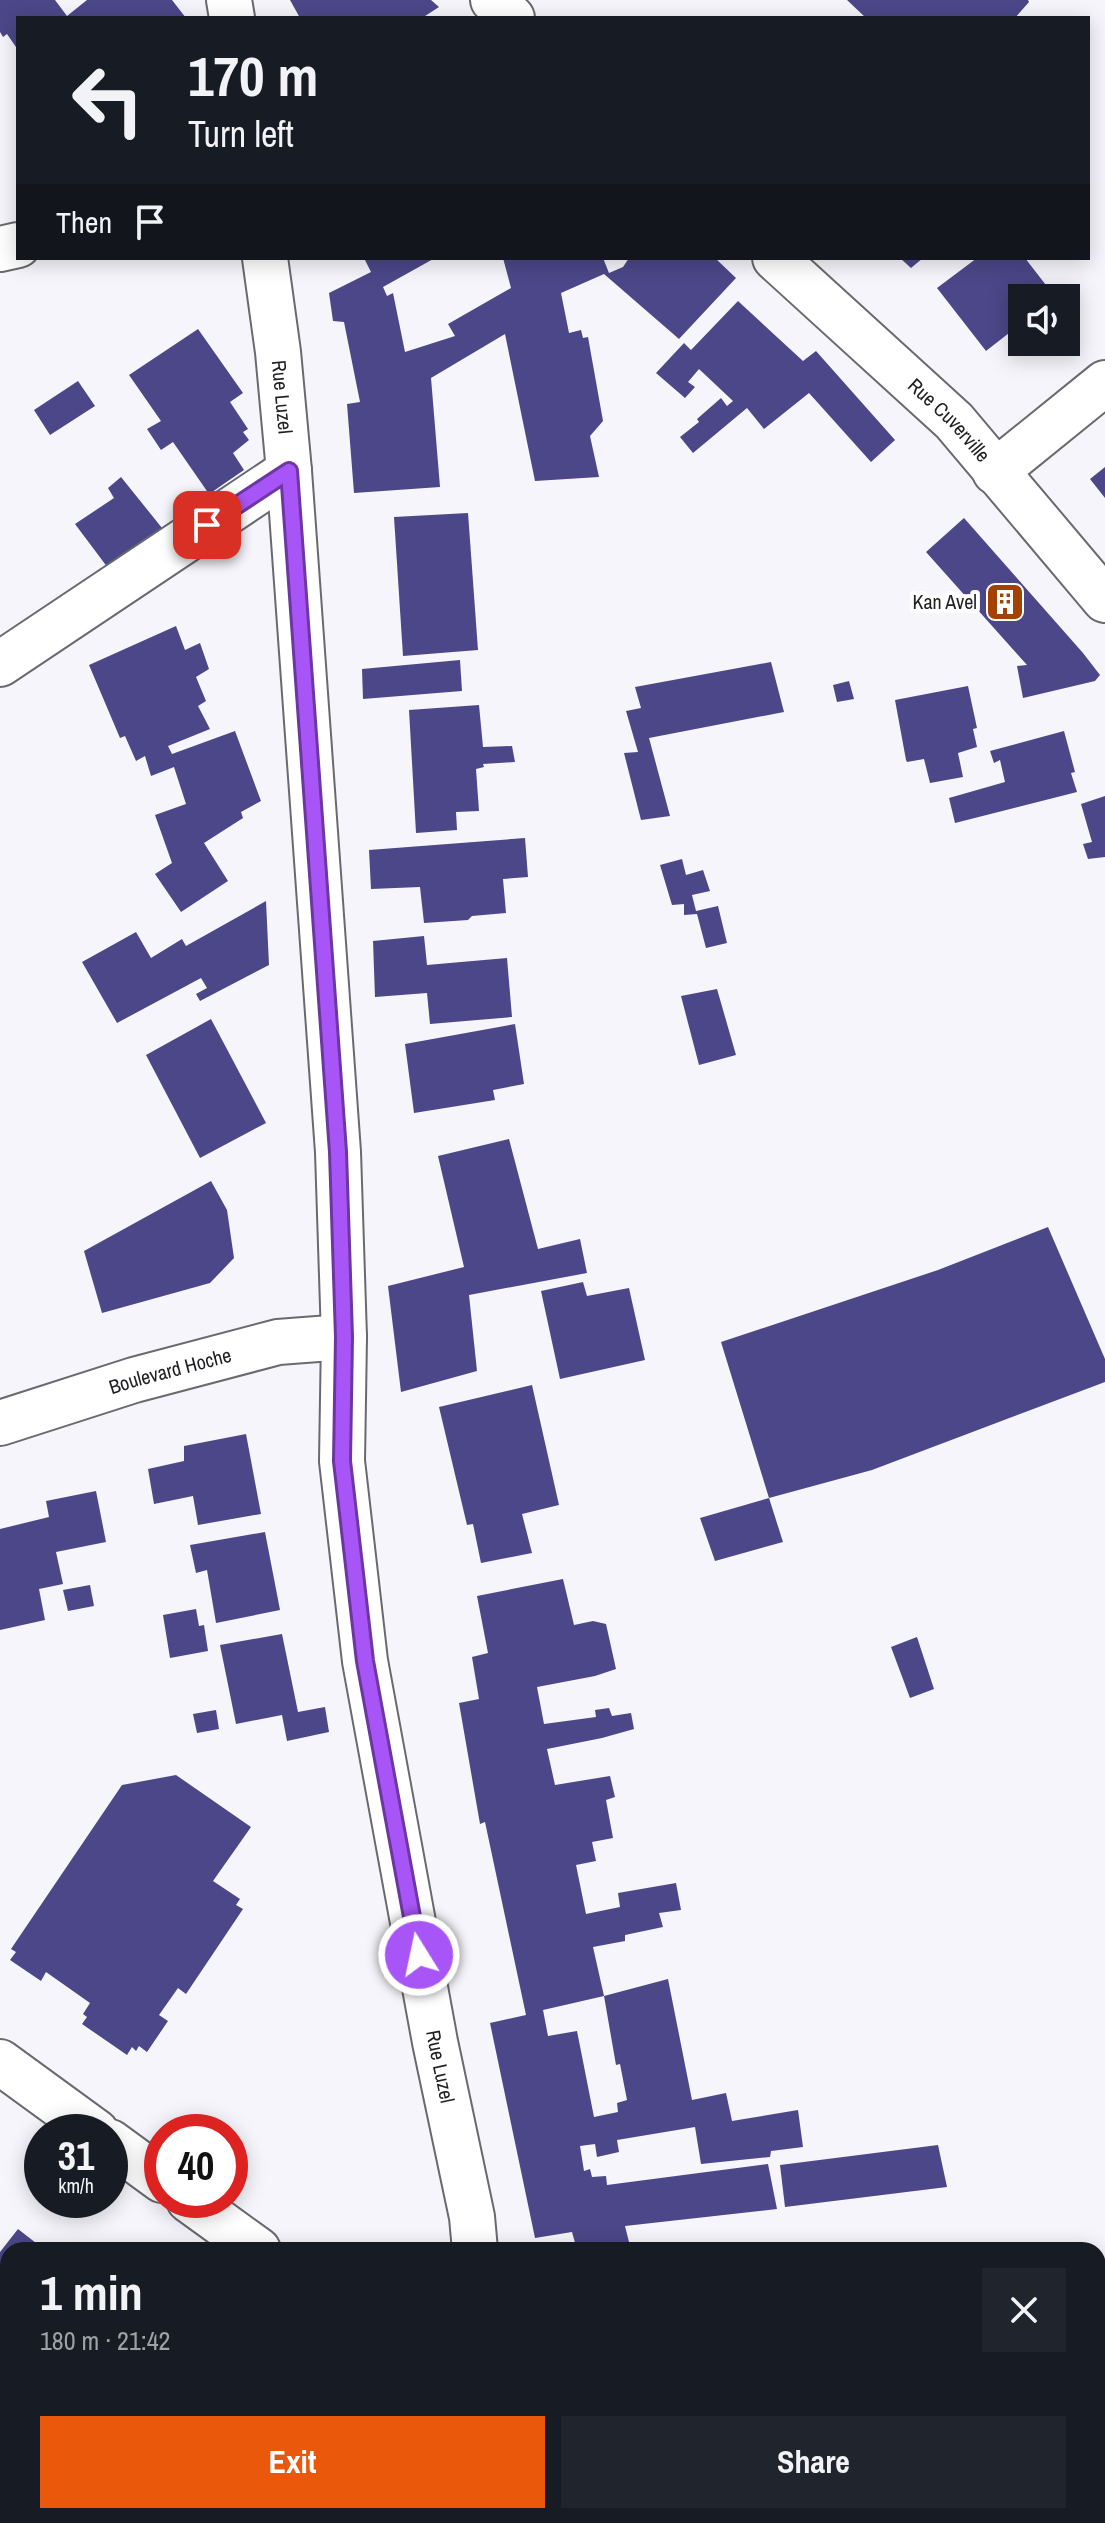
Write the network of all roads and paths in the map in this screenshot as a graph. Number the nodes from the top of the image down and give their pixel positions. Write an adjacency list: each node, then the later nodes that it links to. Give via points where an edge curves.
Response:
1 (493, 0): 2 (street)
2 (510, 16)
3 (265, 260): 6 (street, Rue Luzel)
4 (777, 260): 7 (street, Rue Cuverville, via 954,421)
5 (1105, 383): 7 (street)
6 (289, 471): 9 (street); 10 (street, Rue Luzel, via 336,1122)
7 (995, 472): 8 (street, Rue Cuverville)
8 (1105, 600)
9 (0, 664)
10 (344, 1337): 11 (street, Boulevard Hoche, via 278,1342); 16 (street, Rue Luzel, via 342,1461 365,1661)
11 (0, 1423)
12 (0, 2062): 13 (street)
13 (71, 2114)
14 (214, 2218): 15 (street)
15 (247, 2242)
16 (474, 2242)

